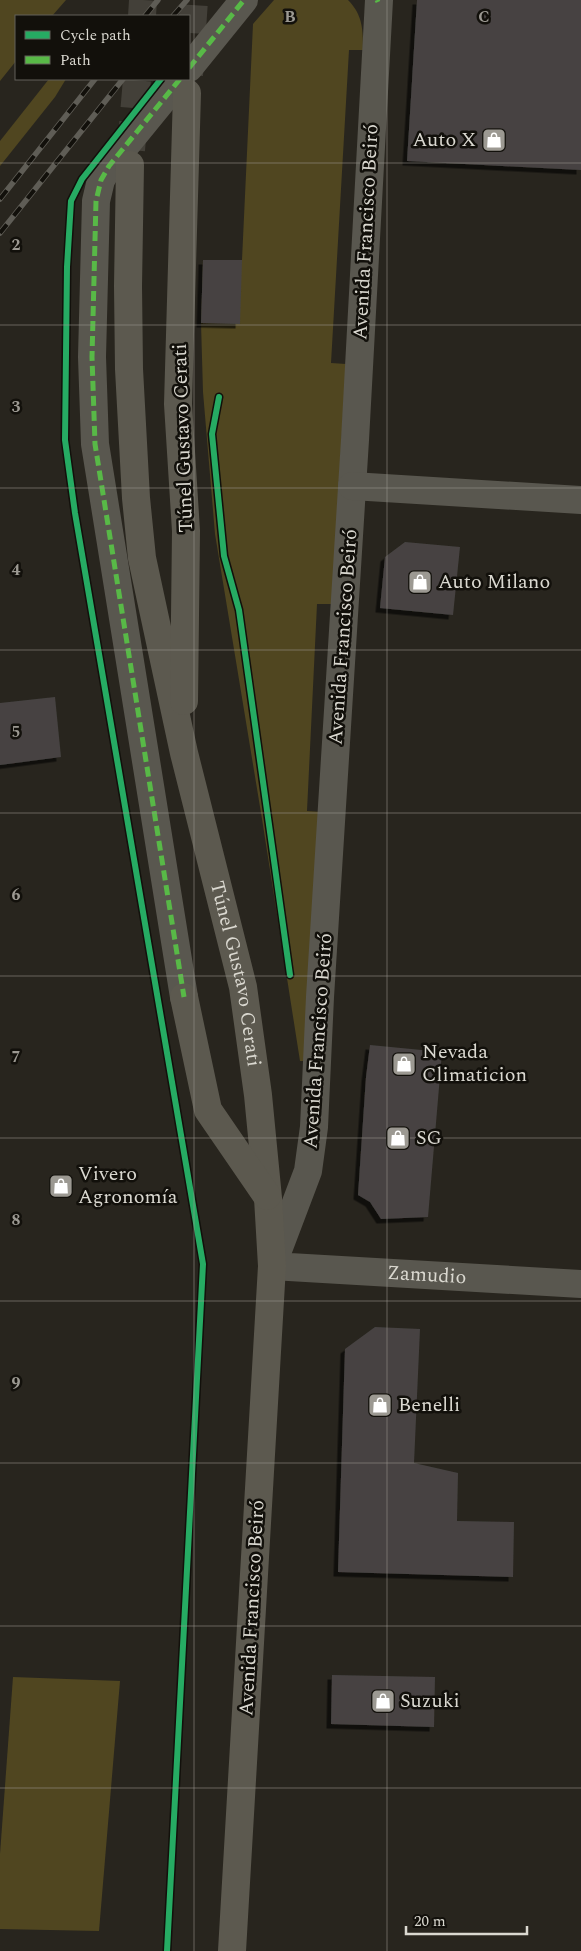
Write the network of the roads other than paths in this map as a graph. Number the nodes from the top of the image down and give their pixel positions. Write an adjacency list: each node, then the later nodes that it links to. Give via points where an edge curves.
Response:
1 (244, 0): 3 (street)
2 (378, 1): 6 (street, Avenida Francisco Beiró)
3 (190, 73)
4 (185, 80): 8 (main road, Túnel Gustavo Cerati, via 178,404 186,530); 9 (street, via 109,166 101,180 96,201 92,357 94,444)
5 (130, 165): 8 (main road, Túnel Gustavo Cerati, via 129,370 141,549)
6 (352, 486): 7 (street); 11 (street, Avenida Francisco Beiró, via 314,1127 308,1171)
7 (581, 500)
8 (184, 753): 10 (main road, Túnel Gustavo Cerati, via 243,988)
9 (184, 997): 10 (main road, via 208,1110)
10 (268, 1198): 11 (main road, Avenida Francisco Beiró)
11 (272, 1266): 12 (street, Zamudio); 13 (main road, Avenida Francisco Beiró)
12 (581, 1284)
13 (232, 1951)

